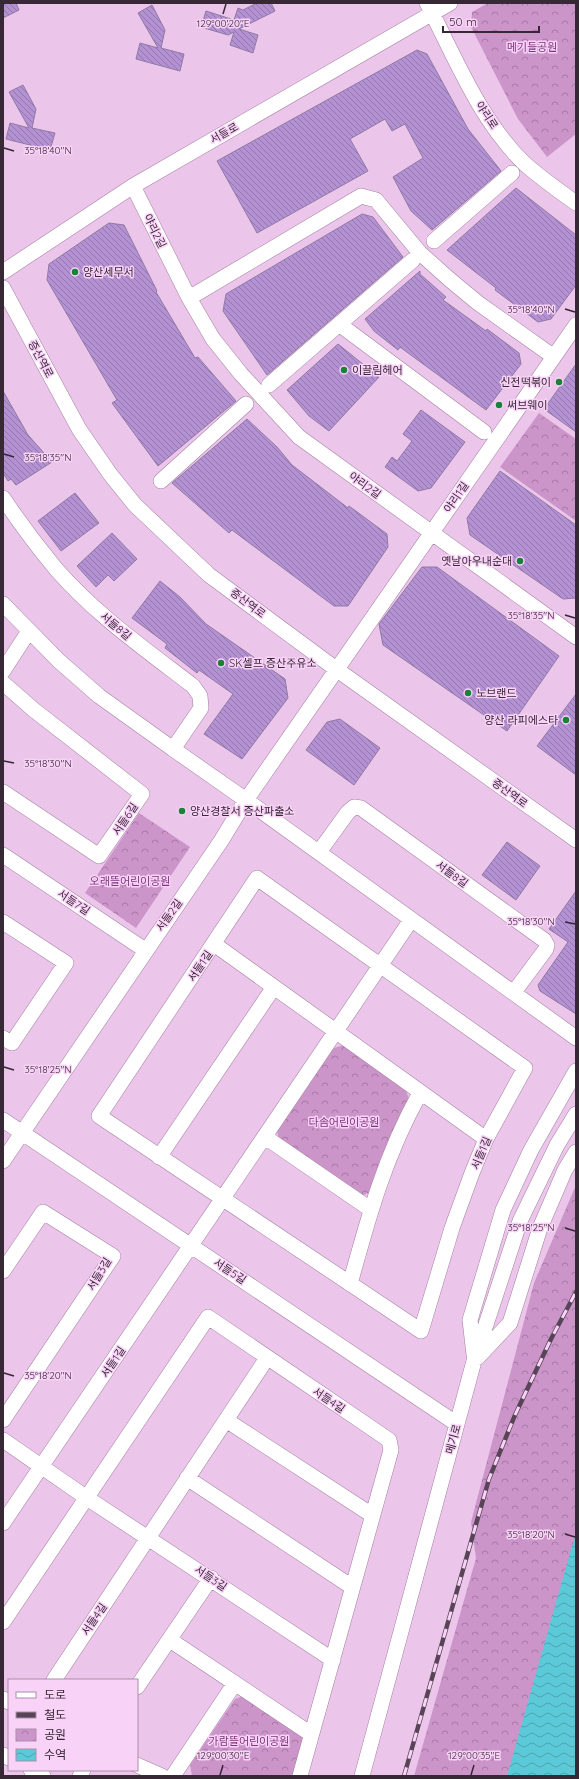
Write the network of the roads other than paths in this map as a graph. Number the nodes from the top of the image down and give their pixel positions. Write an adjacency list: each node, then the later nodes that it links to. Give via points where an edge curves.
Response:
1 (450, 3): 2 (street, 서들로)
2 (429, 8): 4 (street, 서들로); 5 (street, 야리로, via 475,97 500,136 525,164)
3 (512, 173): 6 (street)
4 (133, 186): 8 (street, 서들로); 10 (street, 야리2길)
5 (576, 203)
6 (434, 241)
7 (413, 260): 11 (street)
8 (3, 272)
9 (3, 288): 23 (street, 증산역로, via 79,429 135,505 209,574)
10 (188, 298): 13 (street, via 361,196 376,200 420,253 449,279); 19 (street, 야리2길, via 217,345 298,436)
11 (339, 324): 14 (street); 16 (street)
12 (576, 325): 13 (street, 야리1길)
13 (554, 357): 19 (street, 야리1길)
14 (269, 385)
15 (246, 404): 17 (street)
16 (484, 432)
17 (161, 481)
18 (3, 498): 26 (street, 서들8길, via 57,570 108,619 193,686 200,696 201,708)
19 (431, 533): 22 (street, 야리2길); 23 (street, 야리1길)
20 (3, 604): 21 (street)
21 (29, 631): 24 (street); 26 (street, via 99,696)
22 (576, 637)
23 (336, 669): 28 (street, 서들2길); 29 (street, 증산역로)
24 (3, 670)
25 (3, 682): 27 (street, 서들6길, via 34,710 142,794 100,856)
26 (173, 749): 28 (street)
27 (3, 792)
28 (246, 800): 30 (street); 35 (street, 서들2길, via 221,841)
29 (576, 840)
30 (318, 852): 32 (street); 38 (street, 서들8길, via 348,812 354,807 361,808 544,940 546,949)
31 (3, 855): 35 (street, 서들7길)
32 (411, 920): 36 (street, 서들1길); 38 (street)
33 (3, 922): 40 (street, via 66,963 12,1043)
34 (214, 944): 36 (street, 서들1길, via 257,878); 37 (street); 50 (street, 서들1길, via 99,1116)
35 (145, 950): 46 (street, 서들2길)
36 (380, 964): 39 (street, 서들1길); 48 (street, 서들1길, via 525,1068)
37 (274, 987): 39 (street); 50 (street)
38 (514, 992): 41 (street)
39 (335, 1032): 43 (street); 47 (street, 서들1길)
40 (3, 1038)
41 (576, 1038)
42 (576, 1071): 58 (street, via 531,1150 503,1210 470,1320)
43 (420, 1093): 48 (street); 53 (street, via 391,1152)
44 (576, 1114): 58 (street, 메기로, via 557,1145 520,1221)
45 (3, 1120): 46 (street, 서들5길)
46 (22, 1133): 51 (street, 서들2길); 54 (street, 서들5길)
47 (265, 1137): 52 (street, 서들1길); 53 (street)
48 (486, 1139): 56 (street, 서들1길, via 452,1228 421,1331)
49 (576, 1152): 58 (street, via 565,1170 540,1228 510,1322)
50 (159, 1157): 52 (street, 서들1길)
51 (3, 1161)
52 (223, 1200): 54 (street, 서들1길); 56 (street, 서들1길)
53 (370, 1209): 56 (street)
54 (191, 1246): 61 (street, 서들5길); 63 (street, 서들1길)
55 (3, 1271): 59 (street, 서들3길, via 43,1212 113,1256)
56 (350, 1284)
57 (267, 1358): 60 (street, 서들4길); 65 (street, via 208,1317); 66 (street, 서들4길, via 389,1440 391,1450)
58 (474, 1361): 61 (street, 메기로)
59 (3, 1420)
60 (226, 1420): 64 (street, 서들4길); 66 (street)
61 (457, 1424): 84 (street, 메기로)
62 (3, 1440): 63 (street, 서들3길)
63 (43, 1466): 65 (street, 서들3길); 67 (street, 서들1길)
64 (187, 1478): 68 (street, 서들4길); 70 (street)
65 (87, 1498): 68 (street, 서들3길); 71 (street)
66 (372, 1515): 70 (street, 서들4길)
67 (3, 1524)
68 (148, 1537): 69 (street, 서들3길); 74 (street, 서들4길)
69 (211, 1578): 72 (street); 73 (street, 서들3길)
70 (352, 1586): 73 (street, 서들4길)
71 (3, 1622)
72 (170, 1640): 75 (street); 76 (street)
73 (333, 1660): 77 (street, 서들4길)
74 (55, 1679)
75 (235, 1683): 77 (street); 82 (street)
76 (138, 1686)
77 (312, 1734): 83 (street, 서들4길)
78 (138, 1765): 81 (street)
79 (33, 1771): 80 (street)
80 (43, 1776)
81 (162, 1776)
82 (173, 1776)
83 (300, 1776)
84 (362, 1776)

